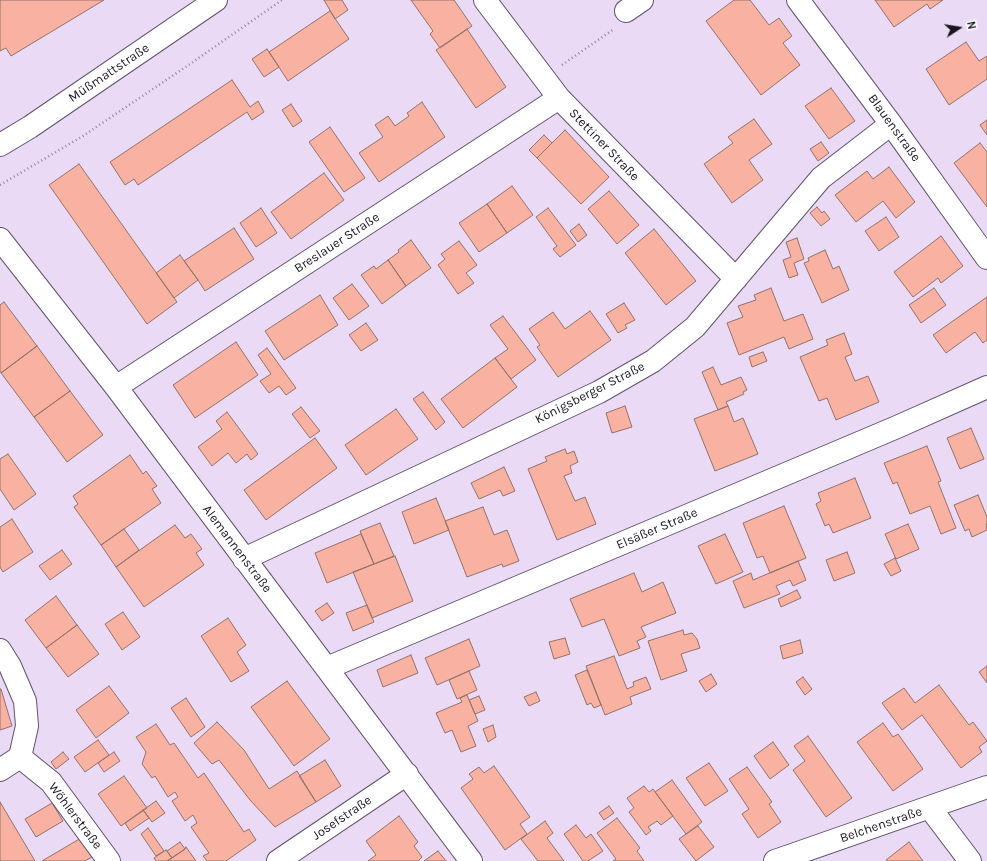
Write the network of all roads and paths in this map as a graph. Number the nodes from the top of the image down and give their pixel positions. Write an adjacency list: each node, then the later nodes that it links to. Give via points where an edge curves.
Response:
1 (216, 0): 9 (street, Müßmattstraße)
2 (282, 0): 10 (path, via 83,136)
3 (485, 0): 6 (street, Stettiner Straße)
4 (798, 0): 8 (street, Blauenstraße)
5 (634, 5): 6 (path, via 624,22)
6 (543, 77): 7 (street, Stettiner Straße)
7 (559, 98): 13 (street, Stettiner Straße); 14 (street, Breslauer Straße)
8 (891, 124): 12 (street, Blauenstraße); 13 (street, Königsberger Straße, via 821,178)
9 (0, 145)
10 (0, 185)
11 (0, 239): 14 (street, Alemannenstraße)
12 (987, 258)
13 (736, 279): 16 (street, Königsberger Straße, via 696,327 653,361 600,392)
14 (116, 387): 16 (street, Alemannenstraße)
15 (987, 387): 18 (street, Elsäßer Straße)
16 (244, 559): 18 (street, Alemannenstraße)
17 (0, 650): 19 (street, via 25,701 27,726)
18 (327, 668): 21 (street, Alemannenstraße)
19 (20, 758): 20 (street); 24 (street, Wöhlerstraße, via 51,782)
20 (0, 770)
21 (407, 774): 25 (street, Josefstraße); 26 (street, Alemannenstraße)
22 (987, 787): 23 (street, Belchenstraße)
23 (930, 808): 27 (street, Belchenstraße); 28 (street)
24 (108, 861)
25 (278, 861)
26 (471, 861)
27 (775, 861)
28 (970, 861)

